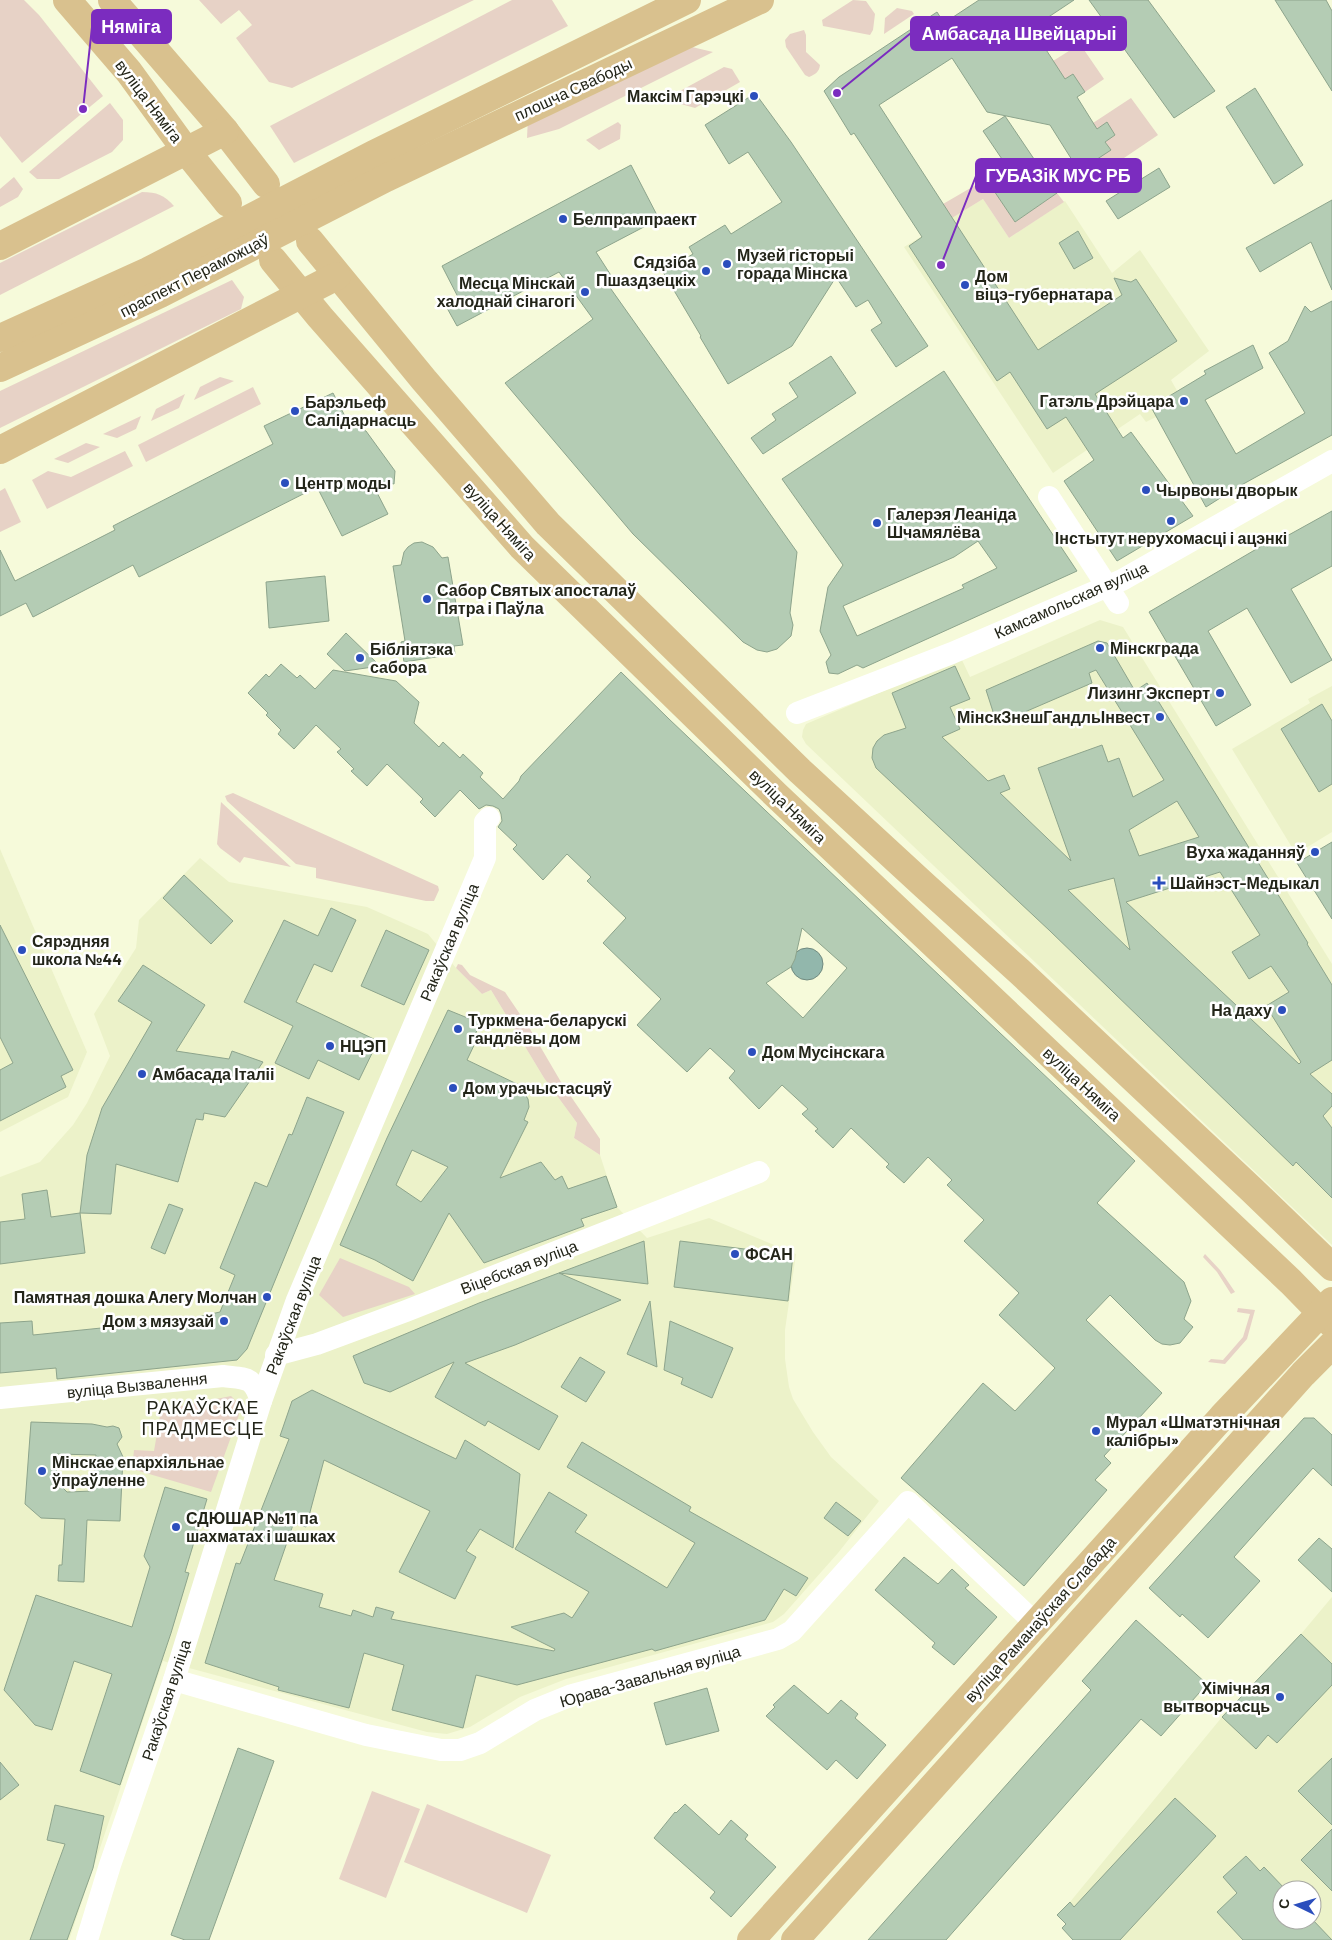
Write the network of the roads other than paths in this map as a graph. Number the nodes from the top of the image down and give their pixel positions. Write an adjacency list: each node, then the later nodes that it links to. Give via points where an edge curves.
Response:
1 (67, 0): 6 (main road, вуліца Няміга, via 129,72)
2 (112, 0): 5 (main road)
3 (687, 0): 7 (main road, плошча Свабоды)
4 (760, 0): 7 (main road, плошча Свабоды)
5 (225, 131): 6 (main road); 8 (main road)
6 (187, 152): 9 (main road, вуліца Няміга); 11 (main road)
7 (380, 166): 14 (main road, праспект Пераможцаў)
8 (266, 184)
9 (228, 203)
10 (310, 241): 13 (main road, вуліца Няміга)
11 (0, 246)
12 (273, 260): 15 (main road, вуліца Няміга)
13 (338, 276): 15 (main road); 25 (main road, вуліца Няміга, via 548,524 800,771 1019,971)
14 (154, 282): 16 (main road, праспект Пераможцаў); 17 (main road, праспект Пераможцаў)
15 (300, 295): 18 (main road); 26 (main road, вуліца Няміга, via 522,547 776,795 1291,1282)
16 (0, 338)
17 (0, 368)
18 (0, 450)
19 (1332, 461): 21 (street, Камсамольская вуліца)
20 (1049, 497): 21 (street)
21 (1113, 595): 22 (street, Камсамольская вуліца)
22 (797, 713)
23 (488, 818): 28 (street, Ракаўская вуліца, via 485,822 485,858)
24 (759, 1172): 28 (street, Віцебская вуліца, via 406,1311 317,1344)
25 (1332, 1267)
26 (1328, 1312): 31 (main road, вуліца Раманаўская Слабада, via 1222,1417)
27 (1332, 1345): 35 (main road, вуліца Раманаўская Слабада)
28 (276, 1355): 30 (street, Ракаўская вуліца)
29 (0, 1398): 30 (street, вуліца Вызвалення, via 222,1376 250,1380 256,1386)
30 (261, 1401): 32 (street, Ракаўская вуліца)
31 (1036, 1624): 32 (street, Юрава-Завальная вуліца, via 908,1502 792,1631 778,1639 572,1695 536,1710 480,1743 460,1750 441,1750 366,1735); 34 (main road, вуліца Раманаўская Слабада)
32 (174, 1680): 33 (street, Ракаўская вуліца)
33 (87, 1940)
34 (751, 1940)
35 (796, 1940)

